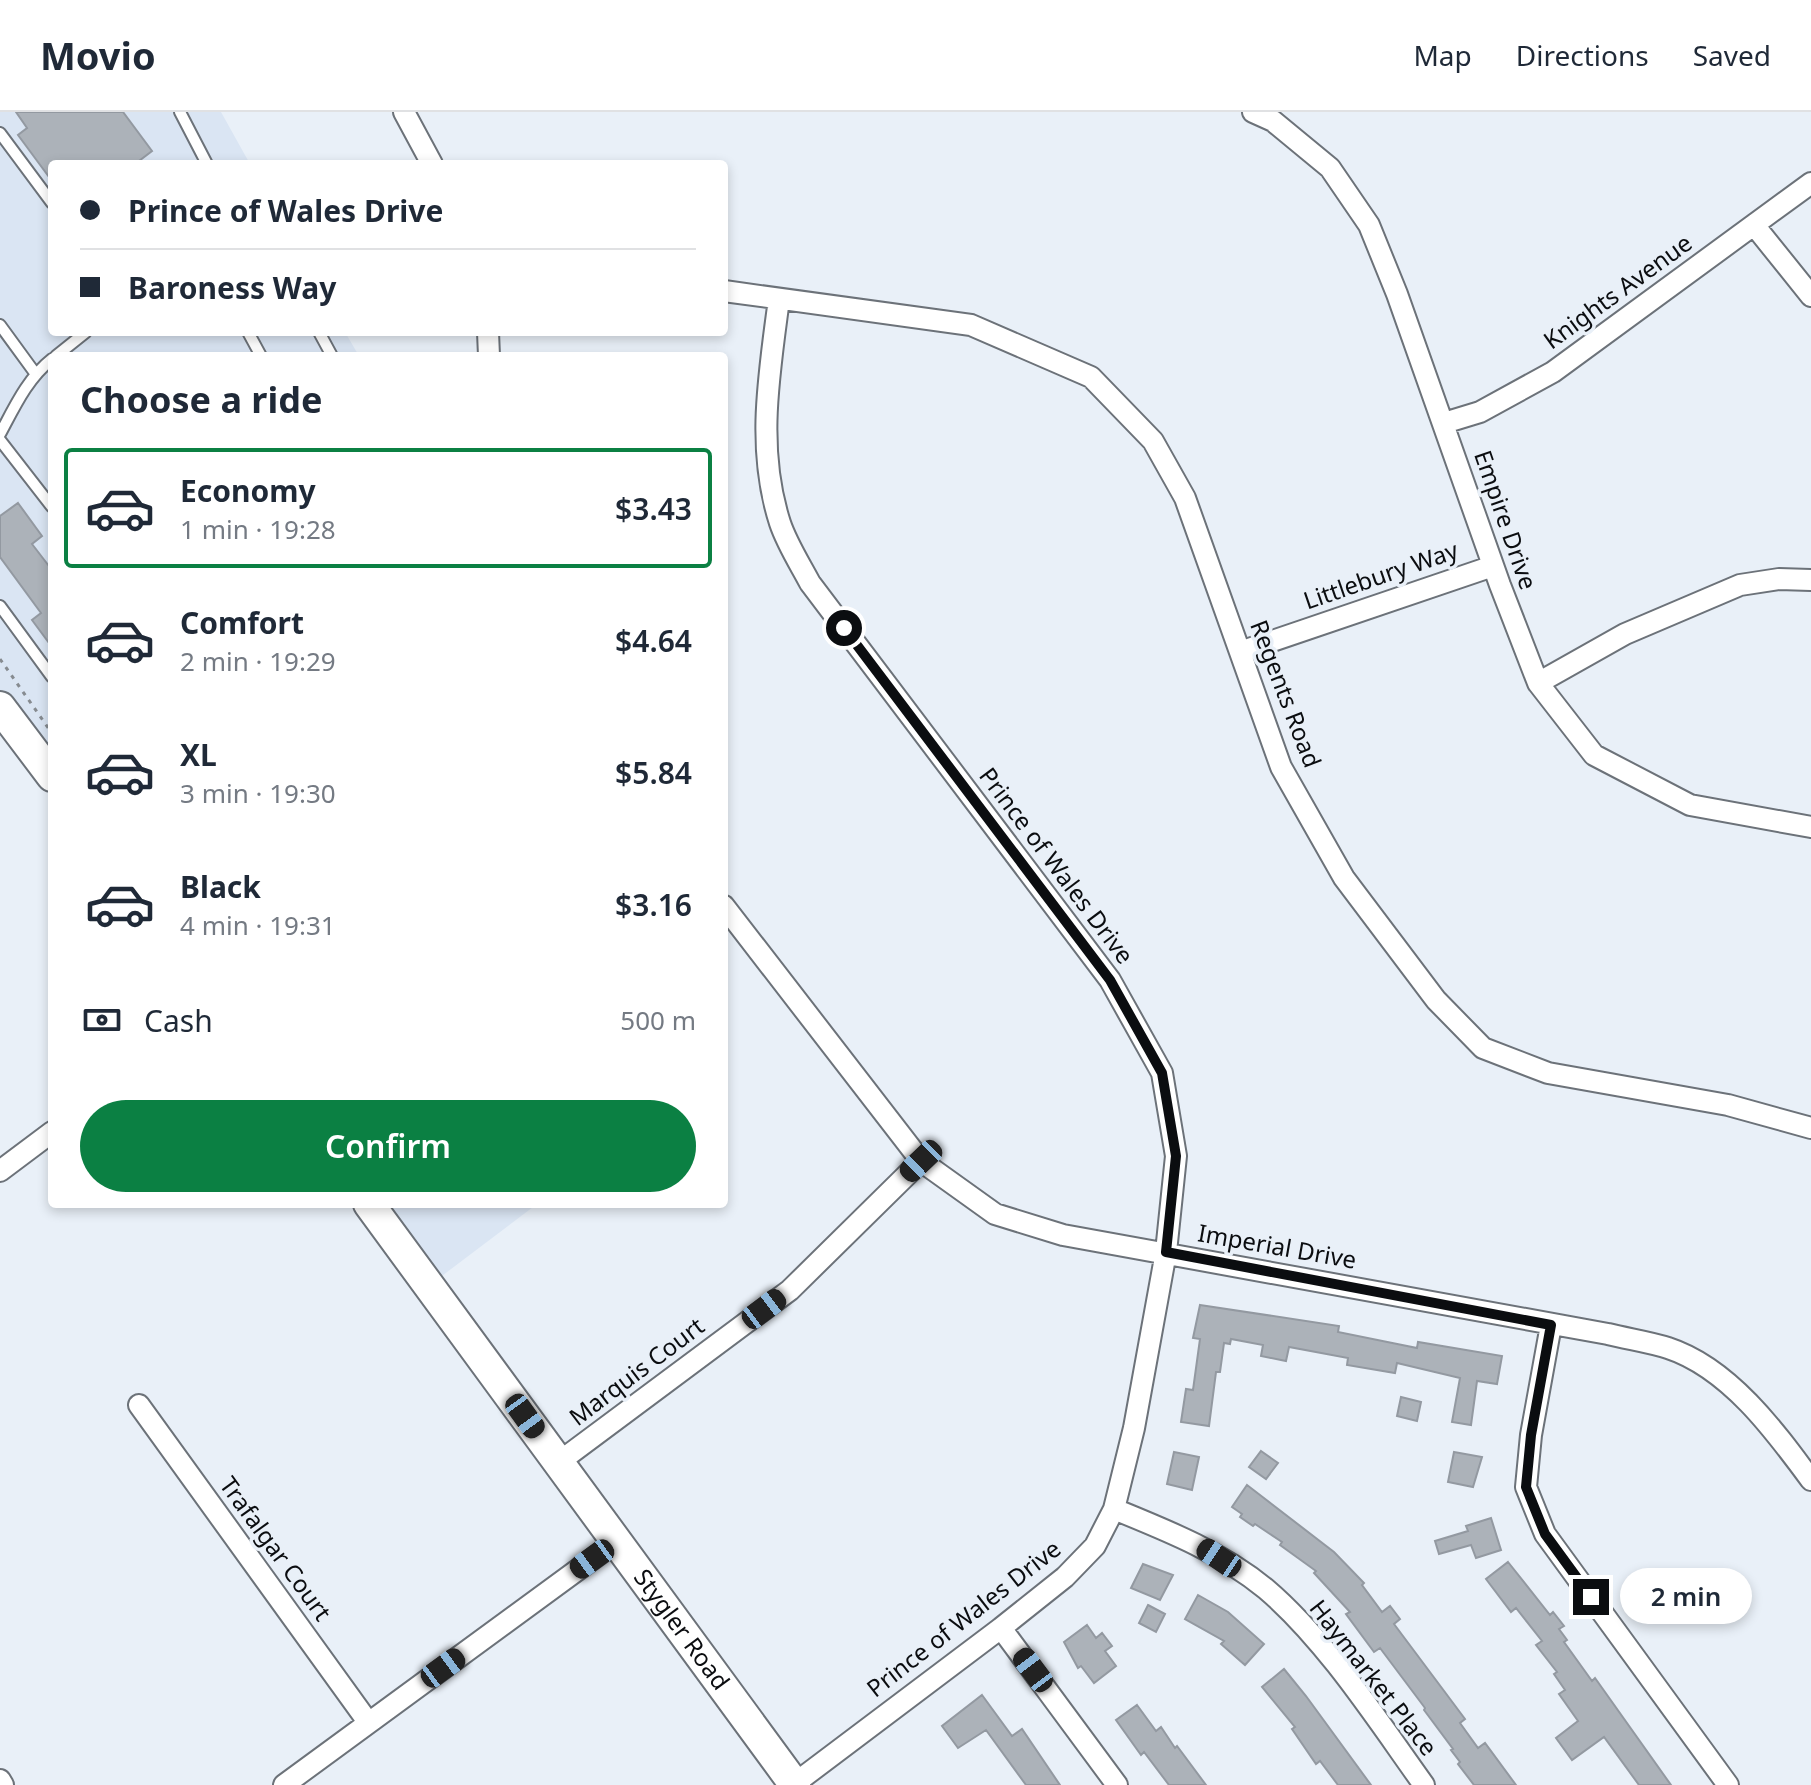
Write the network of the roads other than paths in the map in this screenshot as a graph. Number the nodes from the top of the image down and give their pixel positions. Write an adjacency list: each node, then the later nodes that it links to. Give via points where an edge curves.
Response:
1 (180, 112): 5 (lane)
2 (404, 112): 6 (street)
3 (1253, 112): 18 (street, Empire Drive, via 1273,121 1330,168 1369,225)
4 (0, 133): 8 (lane)
5 (205, 160)
6 (430, 160)
7 (1811, 183): 9 (street, Knights Avenue)
8 (48, 198)
9 (1754, 225): 11 (street); 18 (street, Knights Avenue, via 1553,372 1480,412)
10 (728, 292): 12 (street, Regents Road)
11 (1811, 296)
12 (779, 299): 25 (street, Regents Road, via 971,325 1091,377 1153,441 1185,498); 37 (street, Prince of Wales Drive, via 765,455 780,525 810,583 1110,980 1162,1073 1176,1156)
13 (0, 325): 17 (lane)
14 (81, 336): 15 (lane)
15 (61, 352)
16 (48, 363): 17 (lane)
17 (35, 373): 19 (lane)
18 (1444, 423): 22 (street, Empire Drive)
19 (0, 434)
20 (0, 440): 21 (lane)
21 (48, 502)
22 (1493, 566): 25 (street, Littlebury Way); 27 (street, Empire Drive)
23 (1811, 580): 27 (street, via 1740,585 1625,634)
24 (0, 606): 26 (lane)
25 (1240, 652): 32 (street, Regents Road, via 1281,767 1344,878 1436,1000 1483,1048 1548,1073 1728,1105)
26 (48, 672)
27 (1538, 683): 30 (street, Empire Drive, via 1594,755 1607,762 1690,805)
28 (0, 707): 29 (main road)
29 (47, 755)
30 (1811, 827)
31 (728, 911): 34 (street, Imperial Drive)
32 (1811, 1128)
33 (48, 1135): 35 (street)
34 (921, 1161): 37 (street, Imperial Drive, via 995,1214 1063,1235); 40 (street, Marquis Court, via 790,1290)
35 (0, 1171)
36 (372, 1208): 40 (main road, Stygler Road)
37 (1166, 1252): 38 (street, Imperial Drive); 42 (street, Prince of Wales Drive)
38 (1551, 1325): 41 (street, Imperial Drive, via 1670,1349 1712,1370 1773,1429); 50 (street, via 1526,1487 1545,1534)
39 (139, 1405): 45 (street, Trafalgar Court)
40 (559, 1462): 43 (main road, Stygler Road)
41 (1811, 1480)
42 (1114, 1509): 44 (street, Prince of Wales Drive, via 1095,1546); 49 (street, Haymarket Place, via 1196,1542 1266,1589 1320,1645)
43 (617, 1541): 45 (street); 46 (main road, Stygler Road)
44 (1001, 1628): 46 (street, Prince of Wales Drive); 48 (street)
45 (368, 1722): 47 (street)
46 (795, 1784)
47 (284, 1785)
48 (1117, 1785)
49 (1424, 1785)
50 (1728, 1785)

